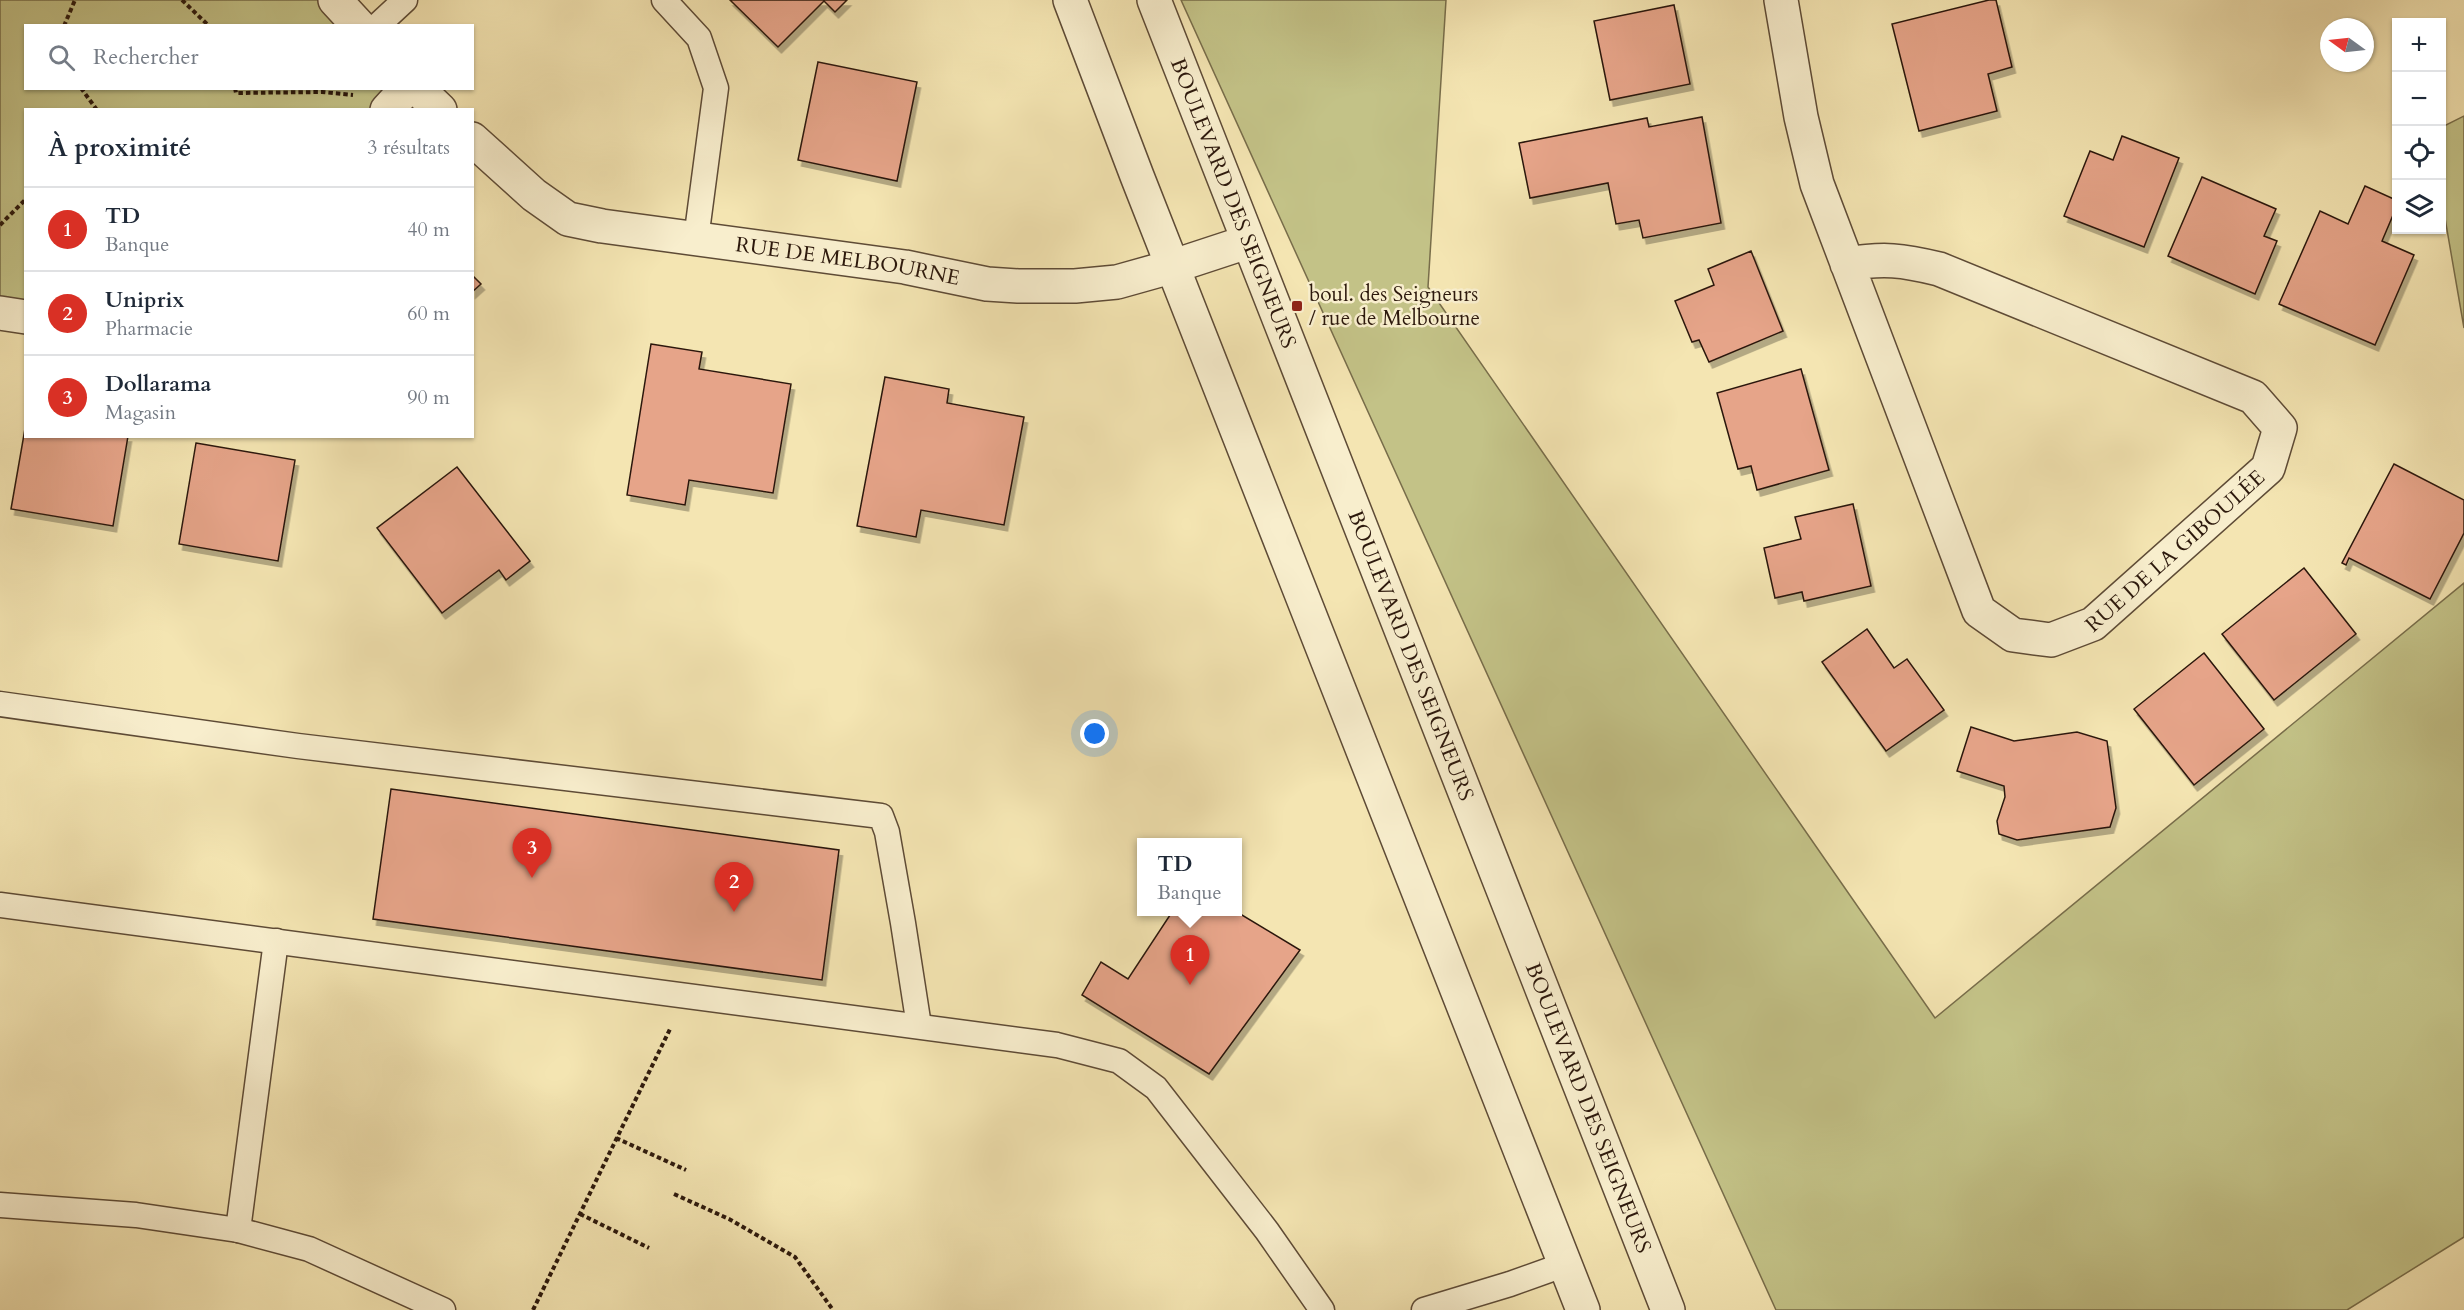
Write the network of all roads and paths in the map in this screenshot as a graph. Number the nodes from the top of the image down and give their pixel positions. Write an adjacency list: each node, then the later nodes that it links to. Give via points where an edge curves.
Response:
1 (75, 0): 9 (path)
2 (182, 0): 10 (path)
3 (335, 0): 11 (street)
4 (405, 0): 12 (lane)
5 (664, 0): 21 (lane, via 699,38 716,88)
6 (1070, 0): 24 (street)
7 (1154, 0): 22 (street, BOULEVARD DES SEIGNEURS)
8 (1781, 0): 23 (street, RUE DE LA GIBOULÉE, via 1817,184)
9 (65, 24)
10 (207, 24)
11 (357, 24)
12 (379, 24)
13 (82, 90): 16 (path)
14 (235, 90): 15 (path)
15 (402, 97): 17 (street)
16 (96, 108)
17 (434, 108)
18 (474, 141): 21 (street, RUE DE MELBOURNE, via 534,195 568,219)
19 (24, 201): 20 (path)
20 (0, 225)
21 (696, 239): 24 (street, RUE DE MELBOURNE, via 1018,286 1117,282)
22 (1247, 242): 24 (street, RUE DE MELBOURNE); 46 (street, BOULEVARD DES SEIGNEURS)
23 (1847, 264): 23 (street, RUE DE LA GIBOULÉE, via 1902,260 1939,269 2253,397 2280,428 2268,468 2093,624 2051,640 2013,635 1979,611)
24 (1174, 267): 39 (street)
25 (0, 313): 26 (street)
26 (24, 317)
27 (0, 704): 31 (lane, via 298,746 881,816 887,832)
28 (0, 905): 29 (lane)
29 (276, 941): 31 (lane); 37 (lane)
30 (671, 1026): 32 (path)
31 (919, 1026): 43 (lane, via 1057,1045 1119,1061 1156,1088 1267,1231)
32 (616, 1138): 33 (path); 36 (path)
33 (686, 1170)
34 (674, 1194): 42 (path, via 729,1219 795,1257)
35 (0, 1205): 37 (lane, via 136,1215)
36 (580, 1214): 38 (path); 41 (path)
37 (238, 1230): 40 (lane, via 309,1249)
38 (649, 1248)
39 (1566, 1264): 44 (lane); 45 (street)
40 (443, 1310)
41 (533, 1310)
42 (832, 1310)
43 (1322, 1310)
44 (1424, 1310)
45 (1583, 1310)
46 (1668, 1310)

